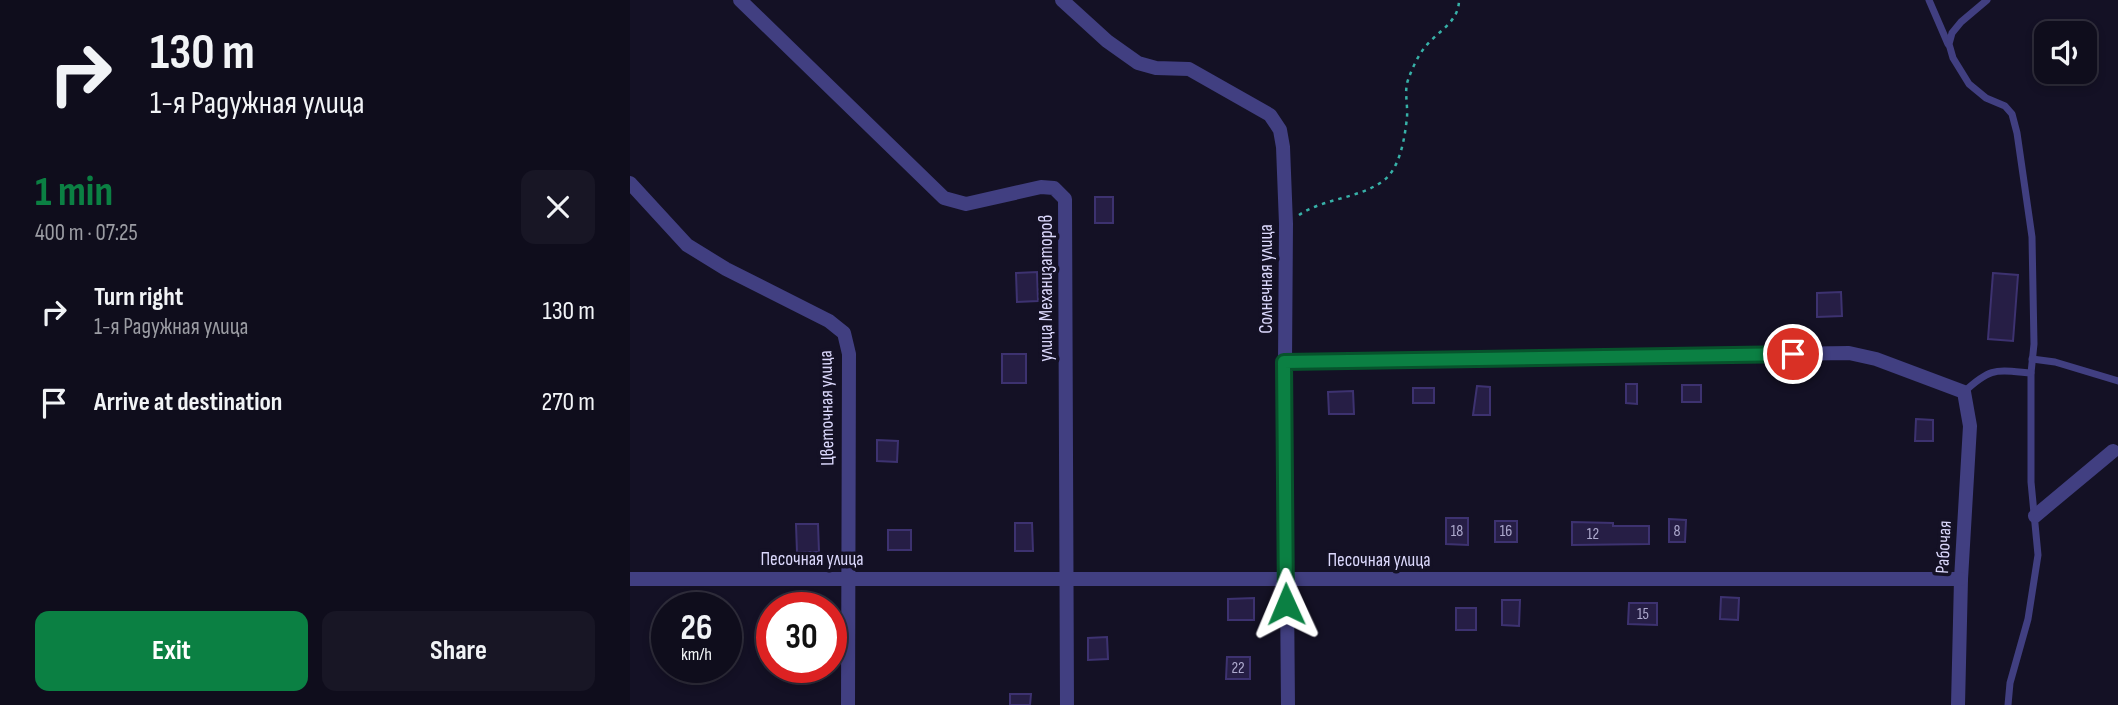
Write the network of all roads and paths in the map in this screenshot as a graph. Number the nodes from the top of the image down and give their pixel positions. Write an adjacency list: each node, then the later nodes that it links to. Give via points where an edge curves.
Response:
1 (740, 0): 17 (street, улица Механизаторов, via 944,198 966,204 1041,187 1054,188 1065,199)
2 (1062, 0): 8 (street, Солнечная улица, via 1138,63 1189,69 1270,116 1280,130 1283,147)
3 (1459, 0): 8 (path, via 1459,11 1425,47 1406,83 1407,116 1396,168 1384,181 1355,196 1307,210)
4 (1930, 0): 6 (lane)
5 (1987, 0): 6 (lane, via 1961,22)
6 (1948, 44): 9 (lane, via 1969,84 2012,114 2032,237)
7 (630, 183): 16 (street, Цветочная улица, via 687,246 844,333 849,354)
8 (1286, 224): 10 (street, Солнечная улица)
9 (2032, 359): 11 (lane); 12 (lane)
10 (1284, 362): 13 (street, via 1849,353); 19 (street, Солнечная улица)
11 (2031, 373): 13 (lane, via 1996,370 1982,375); 15 (lane)
12 (2118, 381)
13 (1964, 392): 20 (street, Рабочая, via 1970,426)
14 (2113, 451): 15 (street)
15 (2035, 516): 25 (lane, via 2038,555)
16 (847, 578): 17 (street, Песочная улица); 18 (street, Песочная улица); 21 (street, Цветочная улица)
17 (1066, 578): 19 (street, Песочная улица); 22 (street, улица Механизаторов)
18 (630, 579)
19 (1286, 579): 20 (street, Песочная улица); 23 (street, Солнечная улица)
20 (1961, 579): 24 (street, Рабочая)
21 (848, 705)
22 (1067, 705)
23 (1288, 705)
24 (1958, 705)
25 (2008, 705)

